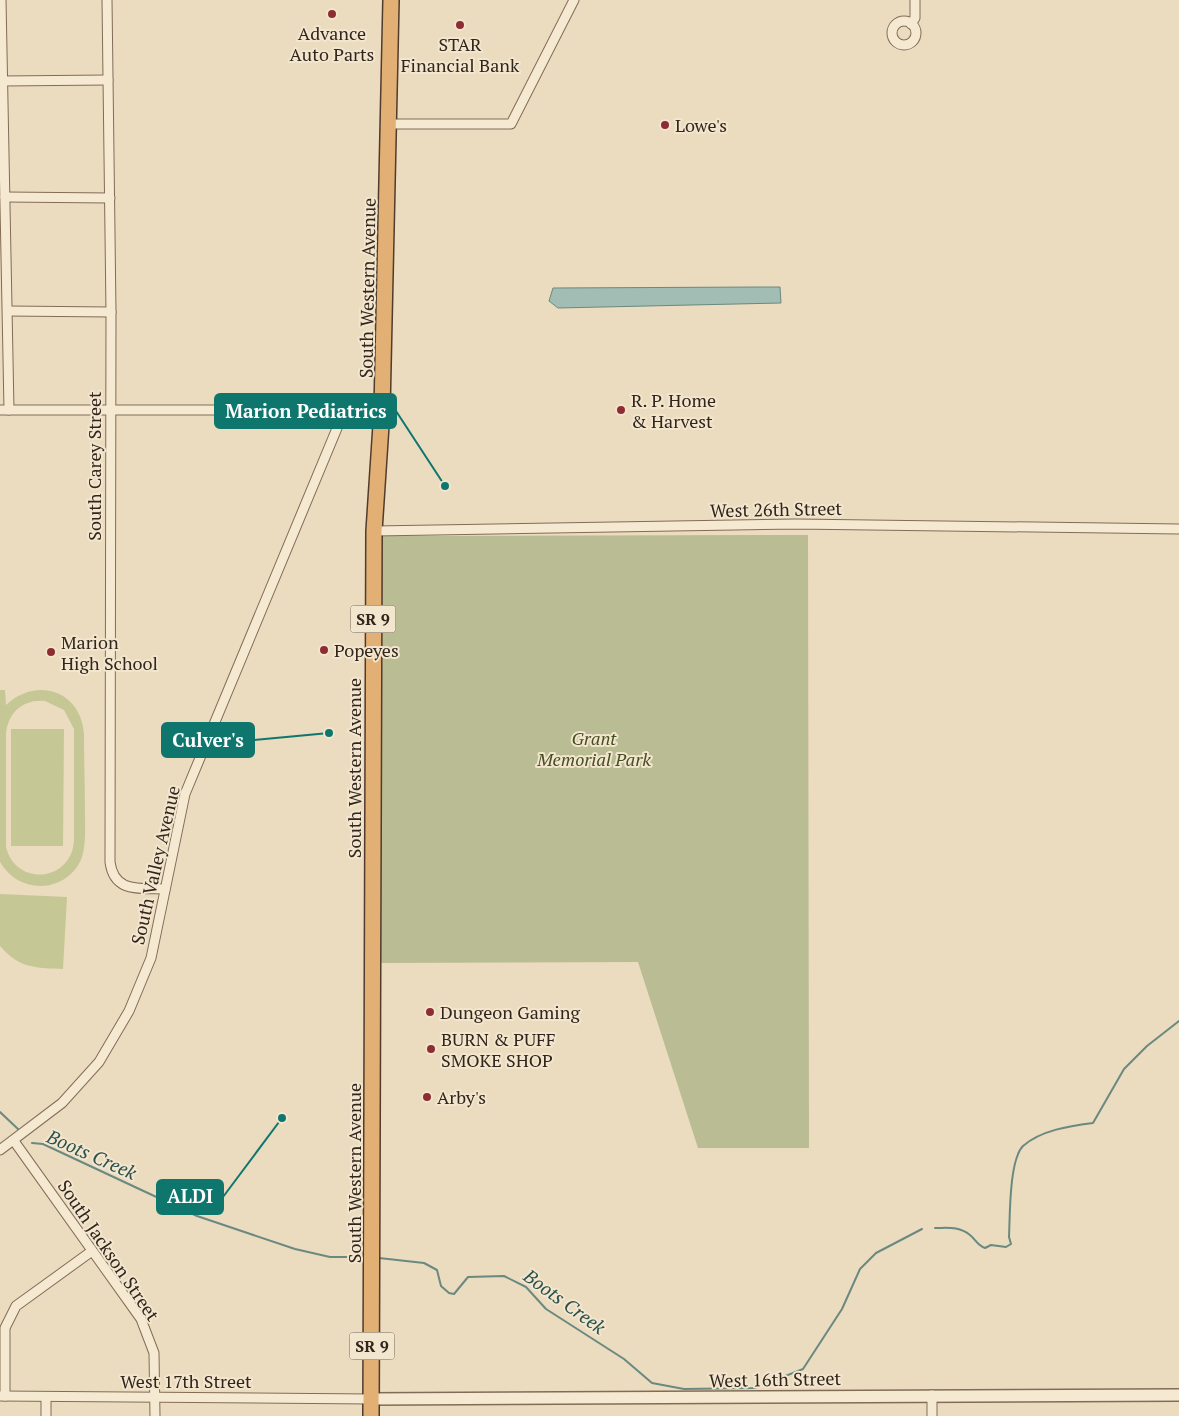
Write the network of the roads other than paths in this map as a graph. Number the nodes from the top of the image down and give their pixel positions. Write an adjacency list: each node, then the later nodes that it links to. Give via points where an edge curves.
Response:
1 (1, 0): 8 (street)
2 (107, 0): 7 (street, South Carey Street)
3 (391, 0): 9 (highway, South Western Avenue / SR 9)
4 (574, 0): 9 (street, via 512,124)
5 (915, 0): 6 (street, via 915,18)
6 (911, 24)
7 (108, 80): 8 (street); 11 (street, South Carey Street)
8 (3, 82): 10 (street)
9 (390, 124): 17 (highway, South Western Avenue / SR 9)
10 (5, 197): 11 (street); 12 (street)
11 (110, 198): 13 (street, South Carey Street)
12 (8, 311): 13 (street); 16 (street)
13 (111, 312): 14 (street, South Carey Street)
14 (110, 409): 15 (street); 16 (street); 20 (street, South Carey Street, via 110,862 112,875 120,884 133,888)
15 (346, 409): 17 (street); 20 (street, South Valley Avenue, via 185,794)
16 (4, 410)
17 (382, 410): 19 (highway, South Western Avenue / SR 9)
18 (1179, 529): 19 (street, West 26th Street, via 796,524)
19 (374, 531): 29 (highway, South Western Avenue / SR 9)
20 (165, 889): 21 (street, South Valley Avenue, via 151,958 129,1011 99,1062 62,1102)
21 (14, 1141): 22 (street, South Valley Avenue); 23 (street, South Jackson Street)
22 (0, 1150)
23 (92, 1251): 26 (street, via 16,1306 5,1328); 27 (street, South Jackson Street, via 141,1319 154,1352)
24 (932, 1394): 25 (street, West 16th Street); 29 (street, West 16th Street); 33 (street)
25 (1179, 1395)
26 (3, 1396): 28 (street, West 17th Street)
27 (155, 1396): 28 (street, West 17th Street); 29 (street, West 17th Street); 31 (street, South Jackson Street)
28 (46, 1397): 30 (street)
29 (371, 1398): 32 (highway, South Western Avenue / SR 9)
30 (46, 1416)
31 (154, 1416)
32 (371, 1416)
33 (932, 1416)

